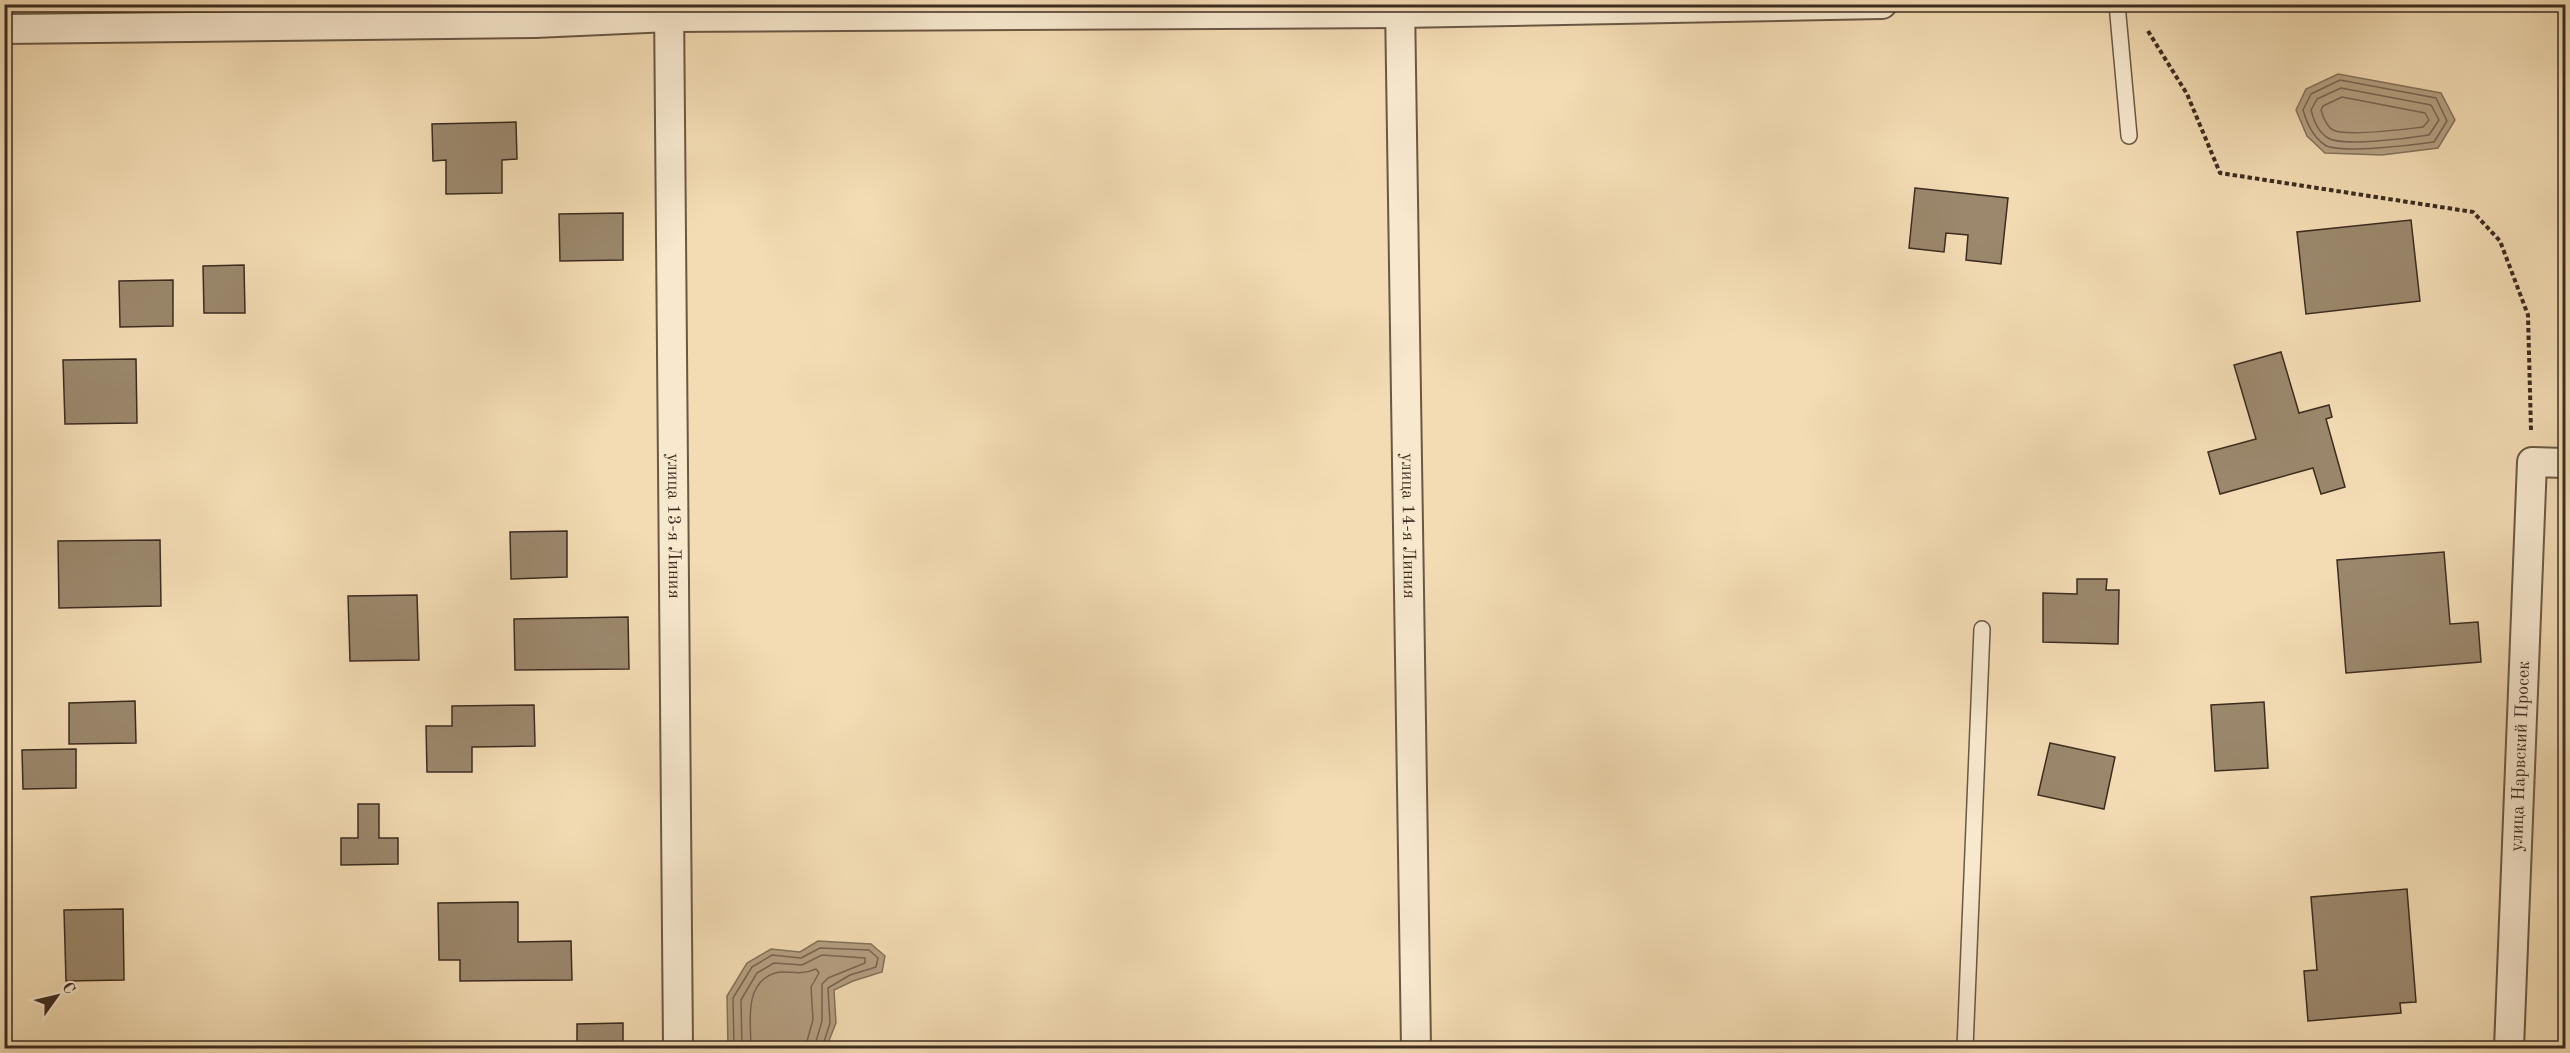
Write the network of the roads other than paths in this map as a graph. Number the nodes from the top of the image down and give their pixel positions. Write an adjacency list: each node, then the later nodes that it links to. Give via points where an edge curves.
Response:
1 (1882, 4): 3 (street)
2 (2117, 4): 6 (lane)
3 (1400, 9): 4 (street); 10 (street, улица 14-я Линия)
4 (669, 11): 5 (street, via 536,22); 9 (street, улица 13-я Линия)
5 (4, 29)
6 (2129, 135)
7 (2565, 463): 12 (street, улица Нарвский Просек, via 2532,462)
8 (1982, 629): 11 (lane)
9 (678, 1048)
10 (1416, 1048)
11 (1965, 1048)
12 (2509, 1048)

